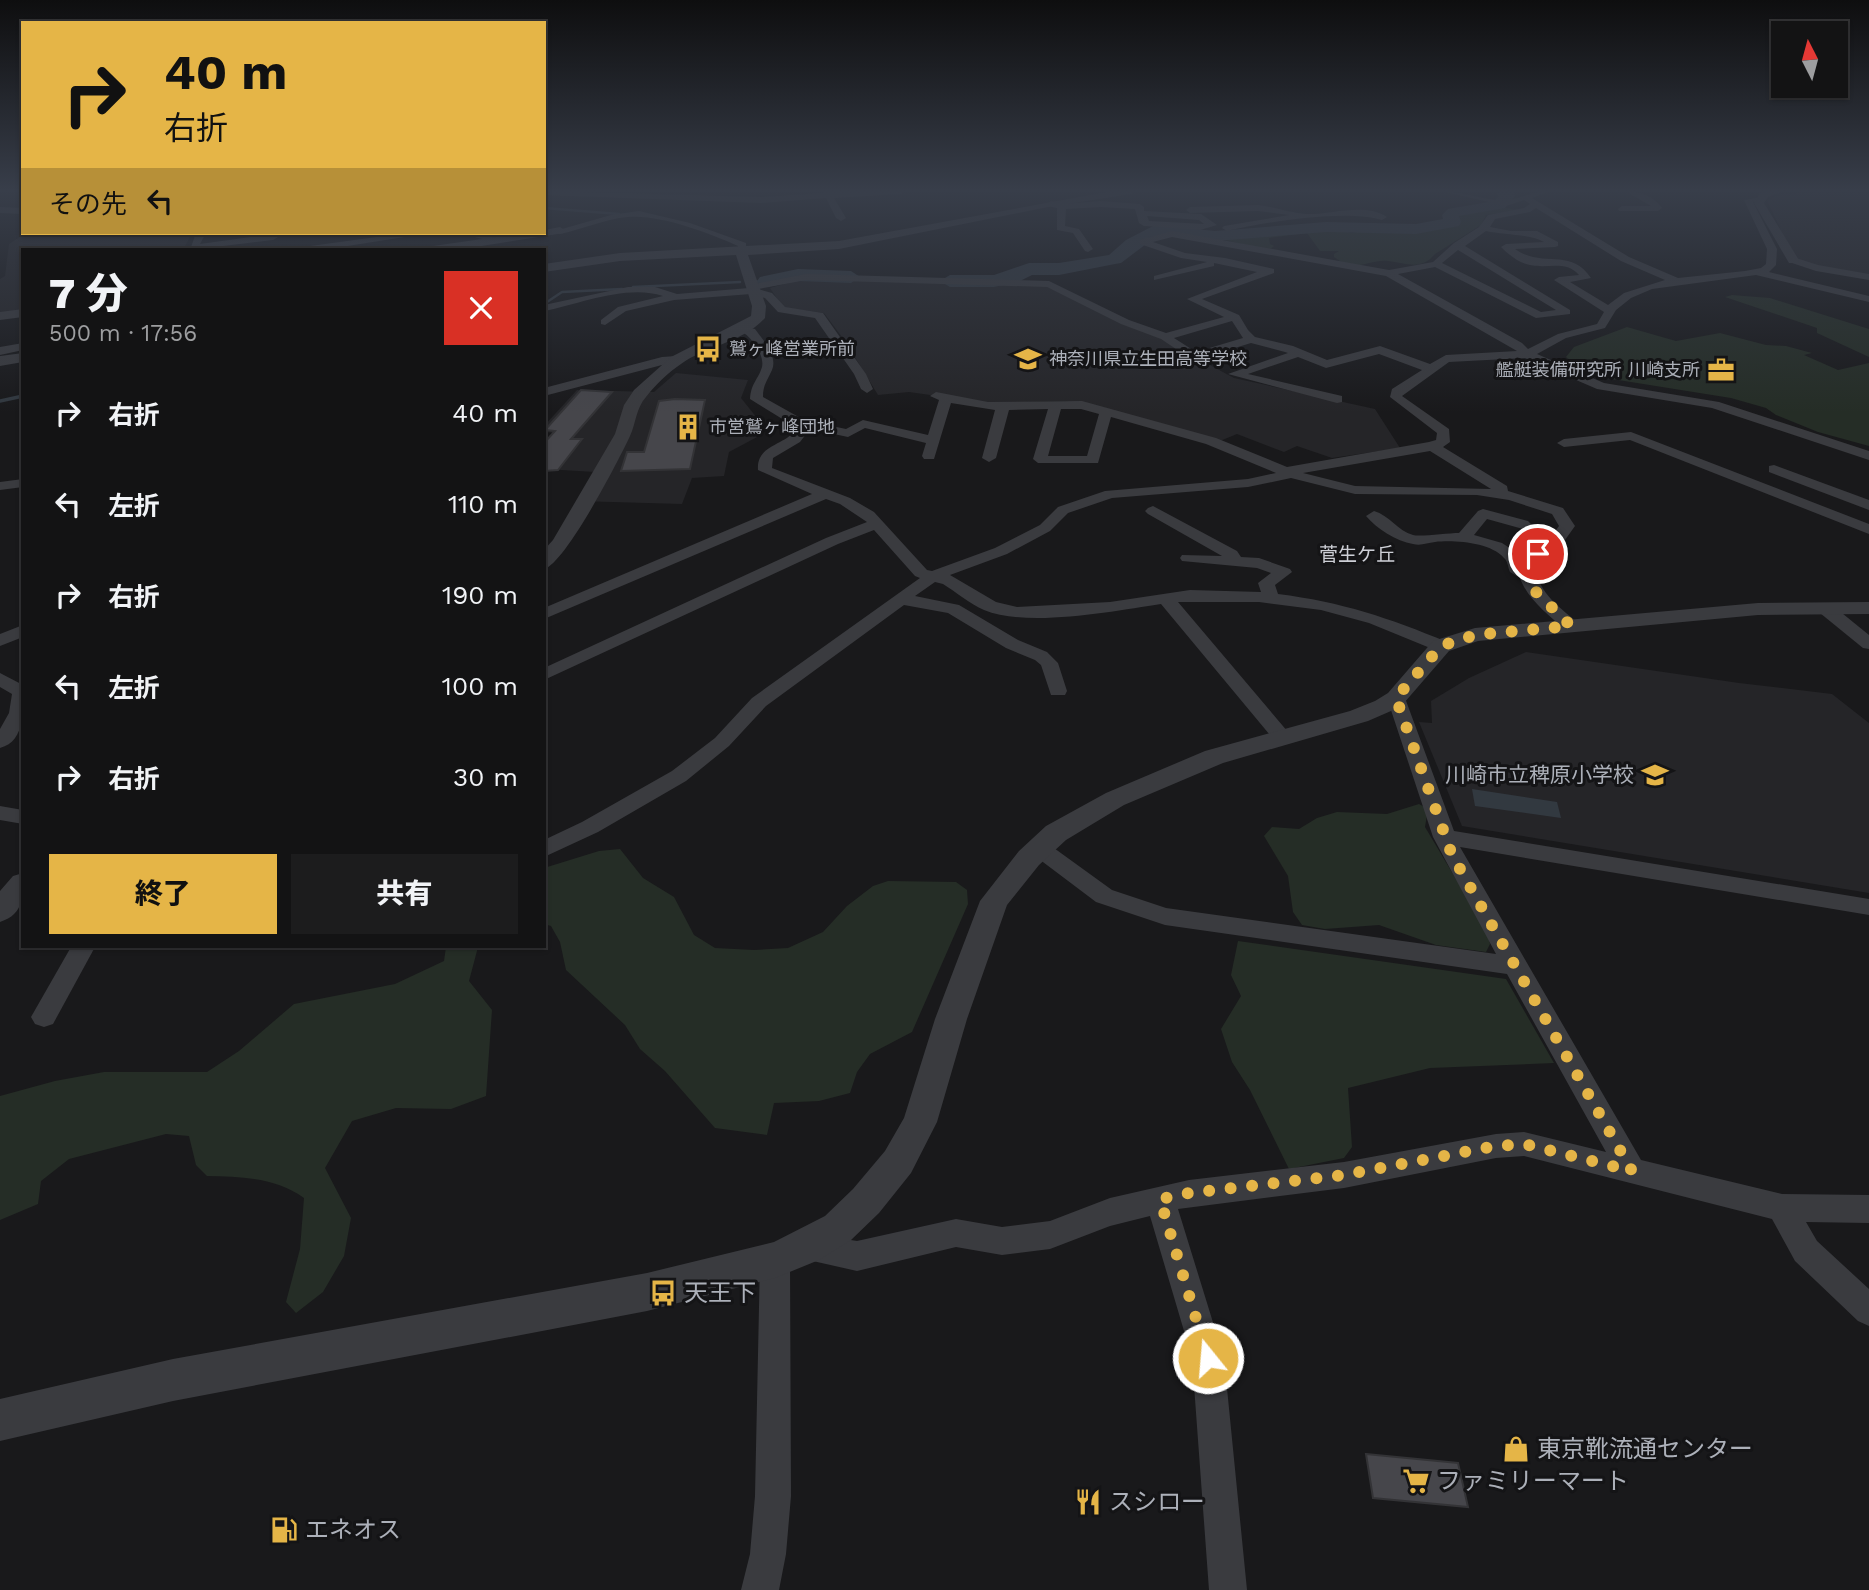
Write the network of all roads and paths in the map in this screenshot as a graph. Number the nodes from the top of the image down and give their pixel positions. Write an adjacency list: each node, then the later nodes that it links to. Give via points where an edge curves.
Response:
1 (746, 265): 20 (street)
2 (1201, 265): 16 (street)
3 (1239, 265): 13 (street)
4 (1286, 265): 13 (street)
5 (1341, 265): 14 (street)
6 (1430, 265): 14 (street)
7 (1438, 265): 8 (street, via 1540,316 1566,312)
8 (1490, 265)
9 (1573, 265): 25 (street, via 1586,278 1559,280)
10 (1640, 265): 19 (street)
11 (1767, 265): 15 (street)
12 (1808, 265): 17 (street)
13 (1267, 272): 21 (street)
14 (1389, 273): 36 (street)
15 (1758, 273): 19 (street); 23 (street)
16 (1174, 274): 18 (street); 21 (street)
17 (1869, 277)
18 (1158, 278)
19 (1679, 282): 25 (street, via 1643,288)
20 (753, 287): 22 (street); 30 (street, via 760,314); 31 (street, via 806,277 1049,284); 41 (street, via 782,310 819,315)
21 (1218, 290): 28 (street, via 1192,299)
22 (676, 297): 24 (street, via 655,290 628,290); 29 (street, via 622,309)
23 (1869, 299)
24 (546, 308)
25 (1610, 311): 36 (street, via 1601,326 1562,336)
26 (21, 313): 27 (street)
27 (0, 316)
28 (1236, 317): 31 (street); 32 (street)
29 (605, 322)
30 (743, 328): 38 (street); 47 (street, via 751,331 767,356 768,368 757,385 756,399)
31 (1165, 337): 32 (street, via 1195,356)
32 (1251, 339): 35 (street)
33 (21, 346): 34 (street)
34 (0, 351)
35 (1299, 353): 40 (street, via 1326,364 1380,350); 43 (street, via 1234,374)
36 (1527, 354): 40 (street, via 1452,358); 52 (street, via 1601,386 1714,405)
37 (21, 357): 39 (street)
38 (676, 360): 42 (street); 68 (street, via 635,399 623,434 561,543)
39 (0, 361)
40 (1429, 368): 50 (street, via 1396,397 1444,432 1443,442)
41 (867, 388)
42 (546, 391)
43 (1337, 399)
44 (1056, 404): 45 (street); 46 (street); 46 (street, via 1043,460 1093,460)
45 (1003, 406): 48 (street, via 941,397); 53 (street)
46 (1107, 412): 55 (street, via 1211,441)
47 (800, 423): 48 (street, via 848,433 863,424); 58 (street, via 802,434 767,455 763,468)
48 (933, 440): 51 (street)
49 (1564, 443): 65 (street, via 1631,436)
50 (1432, 446): 55 (street); 59 (street)
51 (929, 456)
52 (1869, 456)
53 (989, 458)
54 (1774, 469): 60 (street)
55 (1289, 472): 59 (street, via 1354,490 1478,491); 71 (street, via 1248,483 1110,494 1063,510 1045,528 1001,551)
56 (21, 482): 57 (street)
57 (0, 486)
58 (824, 495): 63 (street, via 845,501); 77 (street)
59 (1511, 496): 70 (street, via 1558,511 1567,526 1527,560)
60 (1869, 505)
61 (1153, 511): 69 (street, via 1231,554)
62 (1374, 516): 66 (street, via 1420,541)
63 (876, 524): 71 (street); 83 (street)
64 (1523, 524): 66 (street, via 1483,514)
65 (1869, 529)
66 (1465, 536): 70 (street, via 1506,550 1514,557 1516,569)
67 (1188, 558): 69 (street)
68 (546, 561)
69 (1236, 562): 72 (street, via 1259,563 1284,572 1266,583)
70 (1526, 574): 78 (street, via 1536,594)
71 (930, 577): 73 (street); 74 (street, via 949,580 990,606 1017,612)
72 (1271, 598): 74 (street, via 1191,595); 82 (street, via 1375,619)
73 (902, 599): 86 (street, via 953,609 1041,656 1049,663); 94 (street, via 759,702 722,742 679,776)
74 (1166, 599): 89 (street)
75 (1869, 608): 76 (street)
76 (1826, 609): 78 (street, via 1758,609); 81 (street)
77 (546, 613)
78 (1571, 626): 82 (street, via 1475,635)
79 (21, 632): 80 (street)
80 (0, 641)
81 (1869, 644)
82 (1441, 646): 87 (street)
83 (546, 674)
84 (0, 679): 85 (street)
85 (21, 691)
86 (1058, 691)
87 (1396, 698): 89 (street, via 1359,716); 93 (street)
88 (21, 718): 90 (street)
89 (1281, 736): 95 (street, via 1140,787 1082,816)
90 (0, 741)
91 (0, 813): 92 (street)
92 (21, 817)
93 (1444, 837): 96 (street); 98 (street)
94 (546, 848)
95 (1039, 848): 98 (street, via 1104,896 1165,916); 104 (street, via 994,901 920,1122 898,1162 838,1228)
96 (1869, 907)
97 (82, 948): 99 (street)
98 (1515, 966): 100 (street)
99 (44, 1017)
100 (1632, 1171): 101 (street, via 1524,1144 1344,1175); 102 (street)
101 (1160, 1199): 104 (street, via 1110,1212 1050,1236 1002,1241 956,1233 857,1256); 108 (street, via 1208,1358)
102 (1782, 1208): 103 (street); 105 (street, via 1806,1251)
103 (1869, 1209)
104 (790, 1254): 106 (street, via 647,1292 173,1380); 107 (street, via 768,1554)
105 (1869, 1310)
106 (0, 1420)
107 (760, 1590)
108 (1228, 1590)

